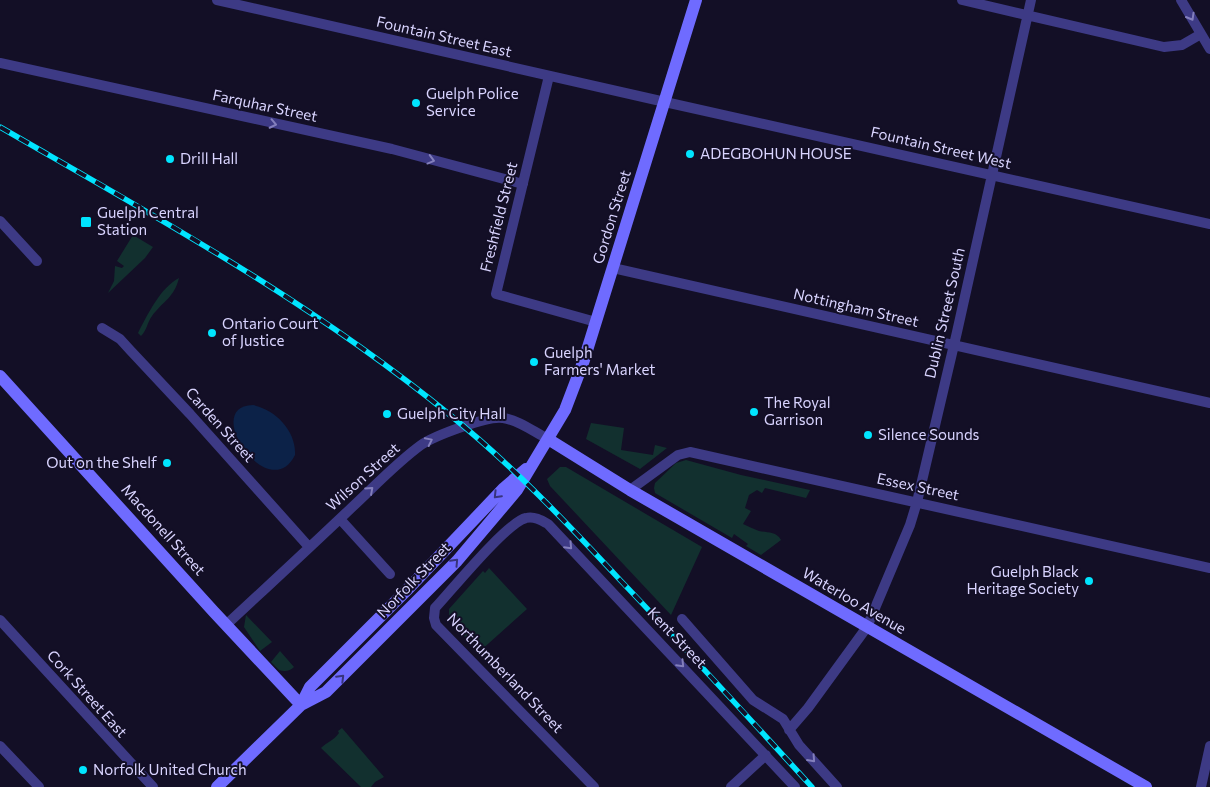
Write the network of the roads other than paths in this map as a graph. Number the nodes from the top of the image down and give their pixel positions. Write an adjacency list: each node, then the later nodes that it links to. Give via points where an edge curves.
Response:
1 (217, 0): 10 (street, Fountain Street East)
2 (696, 0): 11 (street, Gordon Street)
3 (962, 0): 6 (street)
4 (1031, 0): 6 (street, Dublin Street South)
5 (1181, 0): 7 (street, one-way to 7)
6 (1027, 15): 7 (street, via 1164,47 1182,45); 12 (street, Dublin Street South)
7 (1201, 34): 8 (street)
8 (1210, 49)
9 (0, 63): 13 (street, Farquhar Street, one-way to 13, via 392,149)
10 (549, 76): 11 (street, Fountain Street East); 13 (street, Freshfield Street)
11 (665, 102): 12 (street, Fountain Street West); 17 (street, Gordon Street)
12 (992, 175): 15 (street, Fountain Street West); 20 (street, Dublin Street South)
13 (523, 184): 18 (street, Freshfield Street, via 496,294)
14 (0, 221): 16 (street)
15 (1210, 224)
16 (37, 261)
17 (613, 268): 18 (street, Gordon Street); 20 (street, Nottingham Street)
18 (596, 322): 23 (street, Gordon Street, via 576,384)
19 (102, 328): 28 (street, Carden Street, via 120,339)
20 (954, 346): 22 (street, Nottingham Street); 25 (street, Dublin Street South)
21 (0, 376): 33 (street, Macdonell Street)
22 (1210, 403)
23 (548, 439): 24 (street, Waterloo Avenue); 27 (street, Wilson Street, one-way to 23, via 422,444 442,435 503,417); 35 (street, Norfolk Street, via 534,462 504,488 310,687)
24 (630, 490): 25 (street, Essex Street, via 678,455 690,452); 34 (street, Waterloo Avenue)
25 (917, 502): 29 (street, Essex Street); 34 (street, Dublin Street South)
26 (532, 517): 39 (street, Kent Street, one-way to 39, via 548,524); 43 (street, Northumberland Street, via 520,520 499,537 435,608 434,618 436,625)
27 (340, 519): 28 (street, Wilson Street); 30 (street)
28 (309, 548): 33 (street, Wilson Street)
29 (1210, 568)
30 (390, 574)
31 (682, 619): 36 (street, Kent Street, via 754,700 783,719)
32 (0, 620): 41 (street, Cork Street East)
33 (226, 625): 35 (street, Macdonell Street)
34 (867, 626): 36 (street, Dublin Street South); 47 (street, Waterloo Avenue)
35 (302, 705): 42 (street, Norfolk Street)
36 (789, 730): 46 (street, Kent Street, one-way to 46)
37 (0, 746): 40 (street)
38 (1210, 746): 48 (street)
39 (766, 755): 44 (street); 45 (street, Kent Street)
40 (39, 787)
41 (153, 787)
42 (217, 787)
43 (594, 787)
44 (731, 787)
45 (795, 787)
46 (837, 787)
47 (1146, 787)
48 (1202, 787)

